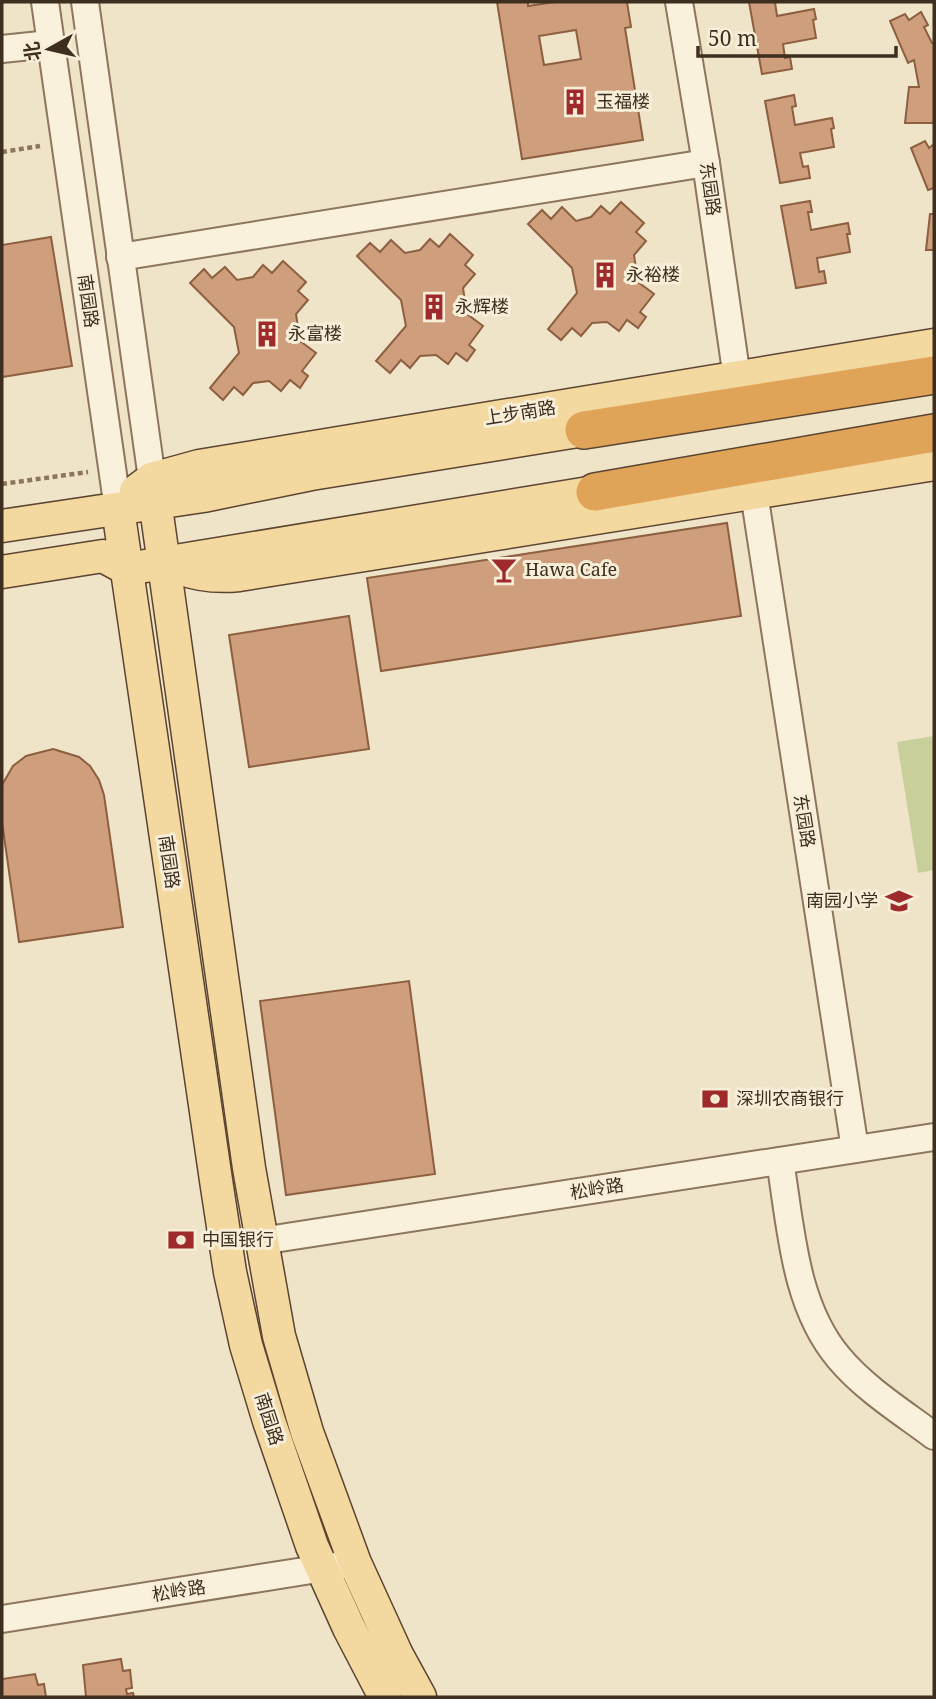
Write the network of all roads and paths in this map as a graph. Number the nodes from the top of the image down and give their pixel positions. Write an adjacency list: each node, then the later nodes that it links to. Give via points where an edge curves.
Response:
1 (45, 2): 4 (street, 南园路)
2 (85, 2): 9 (street, 南园路)
3 (679, 2): 8 (street, 东园路)
4 (50, 44): 5 (street); 6 (street, 南园路)
5 (2, 50)
6 (65, 142): 7 (path); 16 (street, 南园路)
7 (2, 152)
8 (706, 163): 9 (street); 12 (street, 东园路)
9 (120, 257): 18 (street, 南园路)
10 (934, 345): 12 (main road, 上步南路)
11 (934, 375): 13 (highway)
12 (737, 378): 18 (main road, 上步南路, via 200,466)
13 (584, 430): 18 (main road, 上步南路, via 311,474)
14 (934, 433): 19 (highway)
15 (934, 464): 20 (main road)
16 (112, 468): 17 (path); 21 (street, 南园路)
17 (2, 484)
18 (154, 491): 21 (main road, 上步南路); 23 (main road, 南园路)
19 (595, 492): 23 (main road)
20 (754, 492): 23 (main road, via 239,575 199,575); 27 (street, 东园路)
21 (118, 509): 22 (main road, 上步南路); 24 (main road, 南园路)
22 (2, 526)
23 (164, 564): 24 (main road); 29 (main road, 南园路)
24 (127, 569): 25 (main road, via 103,556); 32 (main road, 南园路, via 230,1272 269,1421)
25 (2, 572)
26 (934, 1137): 27 (street, 松岭路)
27 (855, 1149): 28 (street, 松岭路)
28 (780, 1161): 29 (street, 松岭路); 30 (street, via 799,1274 813,1319 839,1358)
29 (261, 1241): 31 (main road, 南园路, via 279,1336 307,1432)
30 (934, 1436)
31 (355, 1563): 32 (street, 松岭路); 35 (main road, 南园路)
32 (321, 1568): 33 (street, 松岭路); 34 (main road, 南园路)
33 (2, 1619)
34 (386, 1697)
35 (420, 1697)

